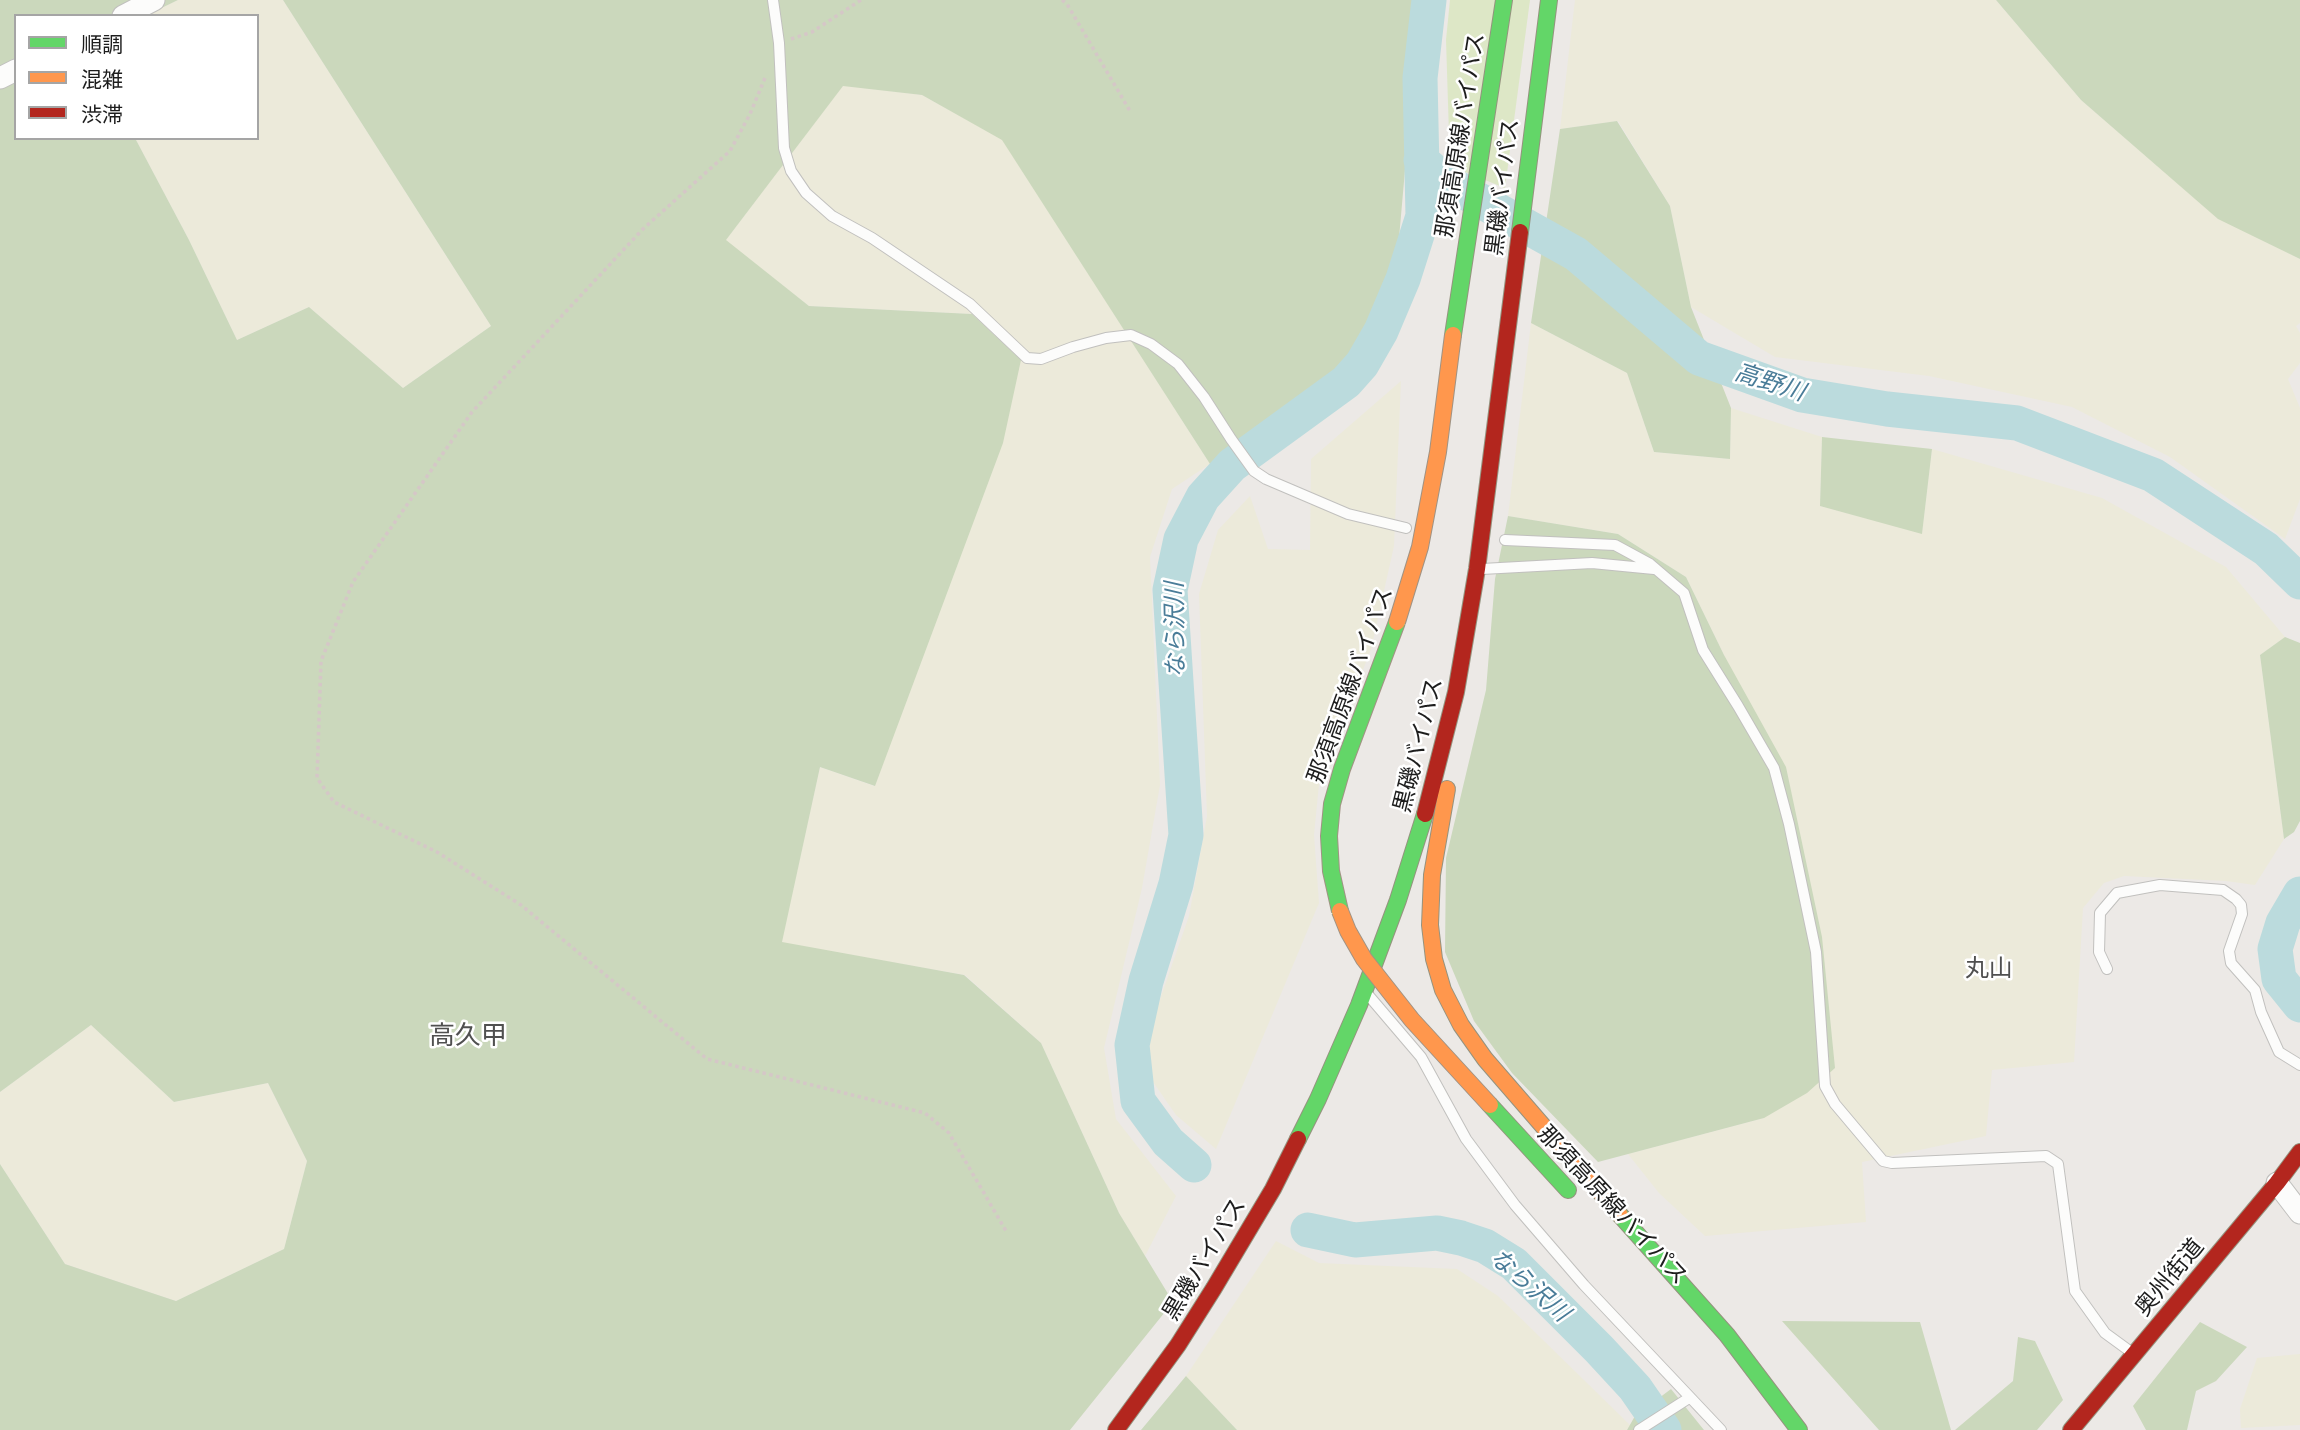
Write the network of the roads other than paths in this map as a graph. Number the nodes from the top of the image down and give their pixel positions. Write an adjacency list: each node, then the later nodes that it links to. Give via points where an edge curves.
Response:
1 (154, 0): 5 (street)
2 (773, 0): 6 (lane, via 784,148 791,171 806,193 832,216 970,304 1027,358 1041,359 1106,338 1131,335 1151,344 1178,364 1205,397 1254,471 1348,514)
3 (1504, 0): 16 (main road, 那須高原線バイパス, bridge, via 1420,547 1332,804 1331,871 1337,904 1364,960 1412,1020)
4 (1549, 0): 8 (main road, 黒磯バイパス)
5 (127, 14)
6 (1406, 528)
7 (1505, 540): 9 (lane, via 1615,545)
8 (1476, 569): 9 (lane, via 1592,562); 10 (main road, 黒磯バイパス)
9 (1657, 570): 18 (lane, via 1684,593 1703,650 1774,768 1816,952 1825,1086 1835,1104 1883,1161 2046,1156 2058,1164 2074,1291 2105,1334)
10 (1467, 626): 12 (main road, 黒磯バイパス, via 1456,692 1424,818); 25 (main road, 那須高原線バイパス, via 1455,744 1432,875 1430,925 1443,990 1485,1059 1727,1335)
11 (2107, 969): 13 (lane, via 2099,952 2100,913 2117,893 2160,885 2224,890 2241,905 2242,914 2229,951 2231,963 2255,990 2279,1052)
12 (1365, 990): 20 (lane, via 1421,1057 1466,1139 1515,1205); 21 (main road, 黒磯バイパス, via 1273,1189 1178,1345)
13 (2300, 1066)
14 (2300, 1152): 15 (main road, 奥州街道)
15 (2277, 1183): 17 (street); 18 (main road, 奥州街道)
16 (1574, 1197)
17 (2300, 1213)
18 (2134, 1354): 26 (main road, 奥州街道)
19 (1735, 1370): 24 (main road)
20 (1689, 1398): 22 (lane); 23 (lane)
21 (1116, 1430)
22 (1639, 1430)
23 (1721, 1430)
24 (1793, 1430)
25 (1799, 1430)
26 (2071, 1430)

